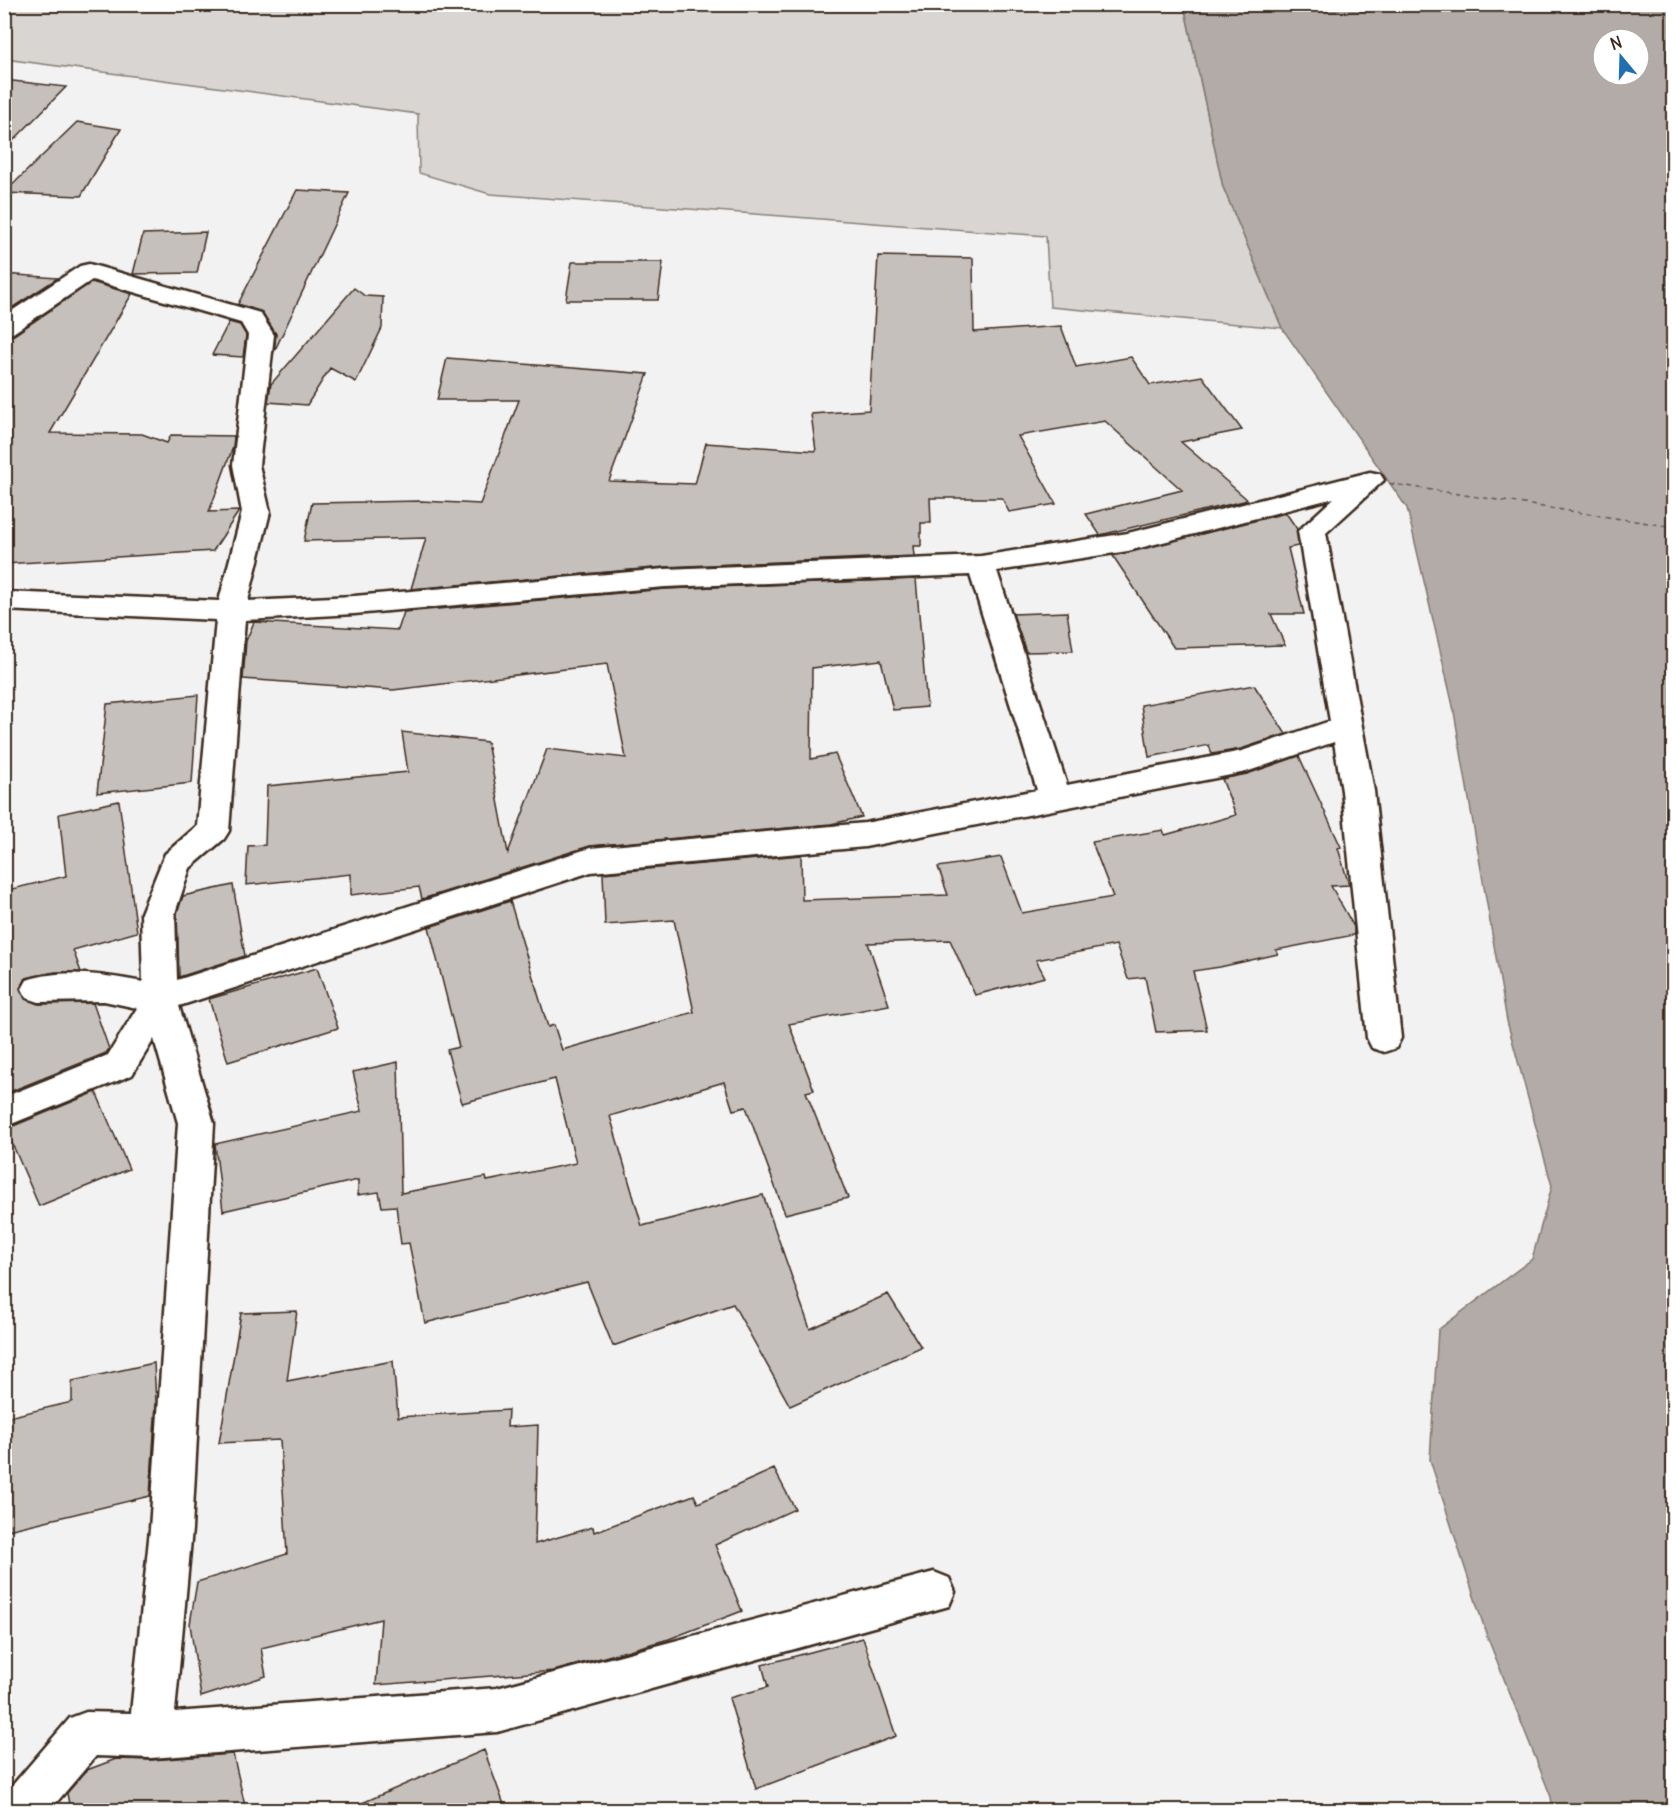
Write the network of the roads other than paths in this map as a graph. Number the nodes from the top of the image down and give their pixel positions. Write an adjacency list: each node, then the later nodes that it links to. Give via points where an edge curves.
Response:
1 (4, 328): 4 (street, via 89,271 251,318 261,335 246,465 256,512)
2 (981, 565): 4 (street, via 665,578 354,605); 5 (street, via 1128,542 1370,480 1312,531); 6 (street)
3 (4, 601): 4 (street)
4 (231, 611): 8 (street, via 213,831 176,862 158,913)
5 (1347, 726): 6 (street, via 1246,761); 9 (street, via 1358,791)
6 (1055, 797): 8 (street, via 865,835 590,860)
7 (39, 989): 8 (street, via 104,988)
8 (160, 999): 10 (street, via 120,1065); 12 (street, via 196,1123 171,1529)
9 (1384, 1038)
10 (4, 1113)
11 (934, 1592): 12 (street, via 497,1710)
12 (151, 1736): 13 (street, via 87,1734)
13 (21, 1810)

